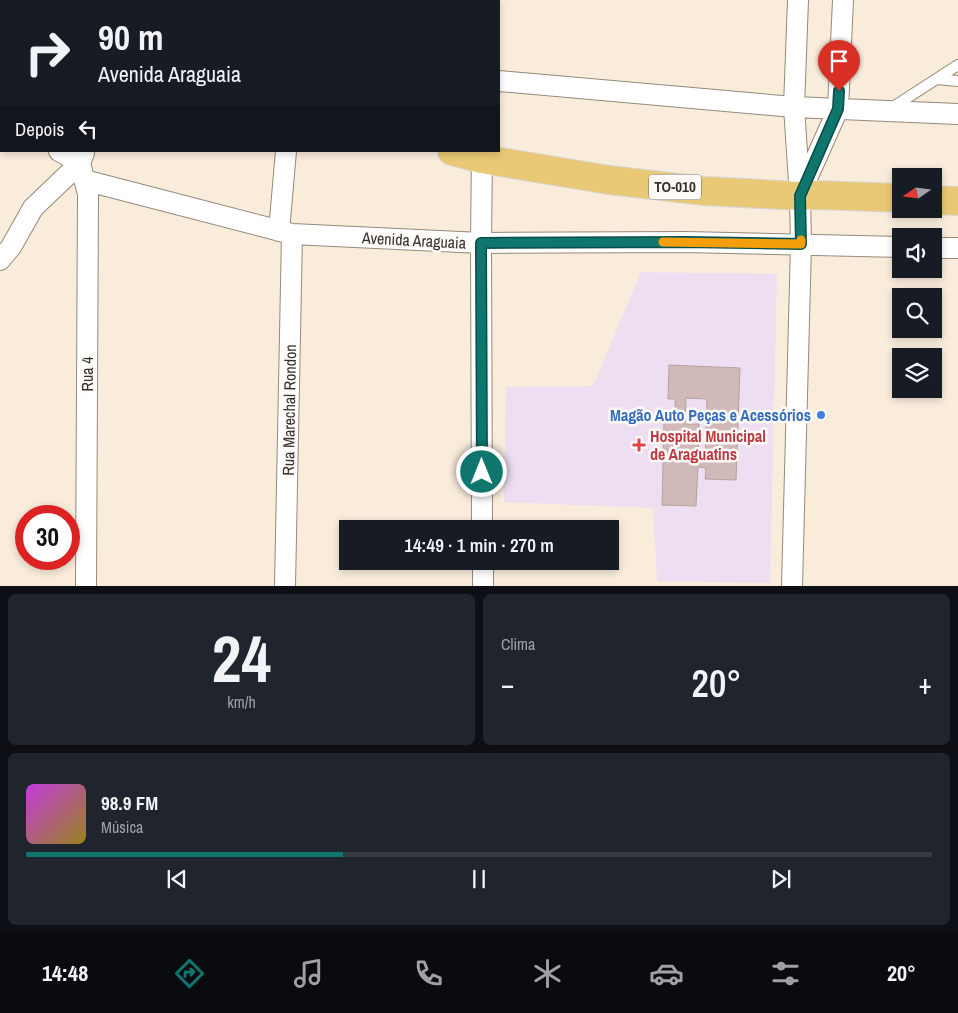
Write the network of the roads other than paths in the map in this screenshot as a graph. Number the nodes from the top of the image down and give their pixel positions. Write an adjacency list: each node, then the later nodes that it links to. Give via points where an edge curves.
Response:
1 (798, 0): 7 (street)
2 (842, 0): 8 (street)
3 (958, 65): 4 (lane)
4 (936, 79): 6 (lane); 9 (lane)
5 (500, 81): 7 (street)
6 (958, 81)
7 (794, 107): 8 (street); 16 (street)
8 (838, 109): 9 (street); 16 (street)
9 (887, 111): 10 (street)
10 (958, 114)
11 (61, 152): 15 (street, Avenida Araguaia)
12 (286, 152): 20 (street, Rua Marechal Rondon)
13 (460, 152): 14 (highway, TO-010)
14 (482, 155): 16 (highway, TO-010, via 619,181 704,191); 21 (street)
15 (83, 164): 20 (street, Avenida Araguaia); 26 (street, via 56,184 33,208); 29 (street, Rua 4, via 88,194)
16 (800, 196): 17 (highway, TO-010); 22 (street)
17 (892, 198)
18 (942, 200): 19 (highway)
19 (958, 201)
20 (285, 232): 21 (street, Avenida Araguaia); 30 (street, Rua Marechal Rondon)
21 (481, 243): 22 (street, Avenida Araguaia); 27 (street)
22 (801, 244): 23 (street, Avenida Araguaia); 32 (street)
23 (892, 247)
24 (942, 248): 25 (street)
25 (958, 248)
26 (0, 260)
27 (482, 520)
28 (483, 570): 31 (street)
29 (86, 586)
30 (285, 586)
31 (483, 586)
32 (792, 586)

